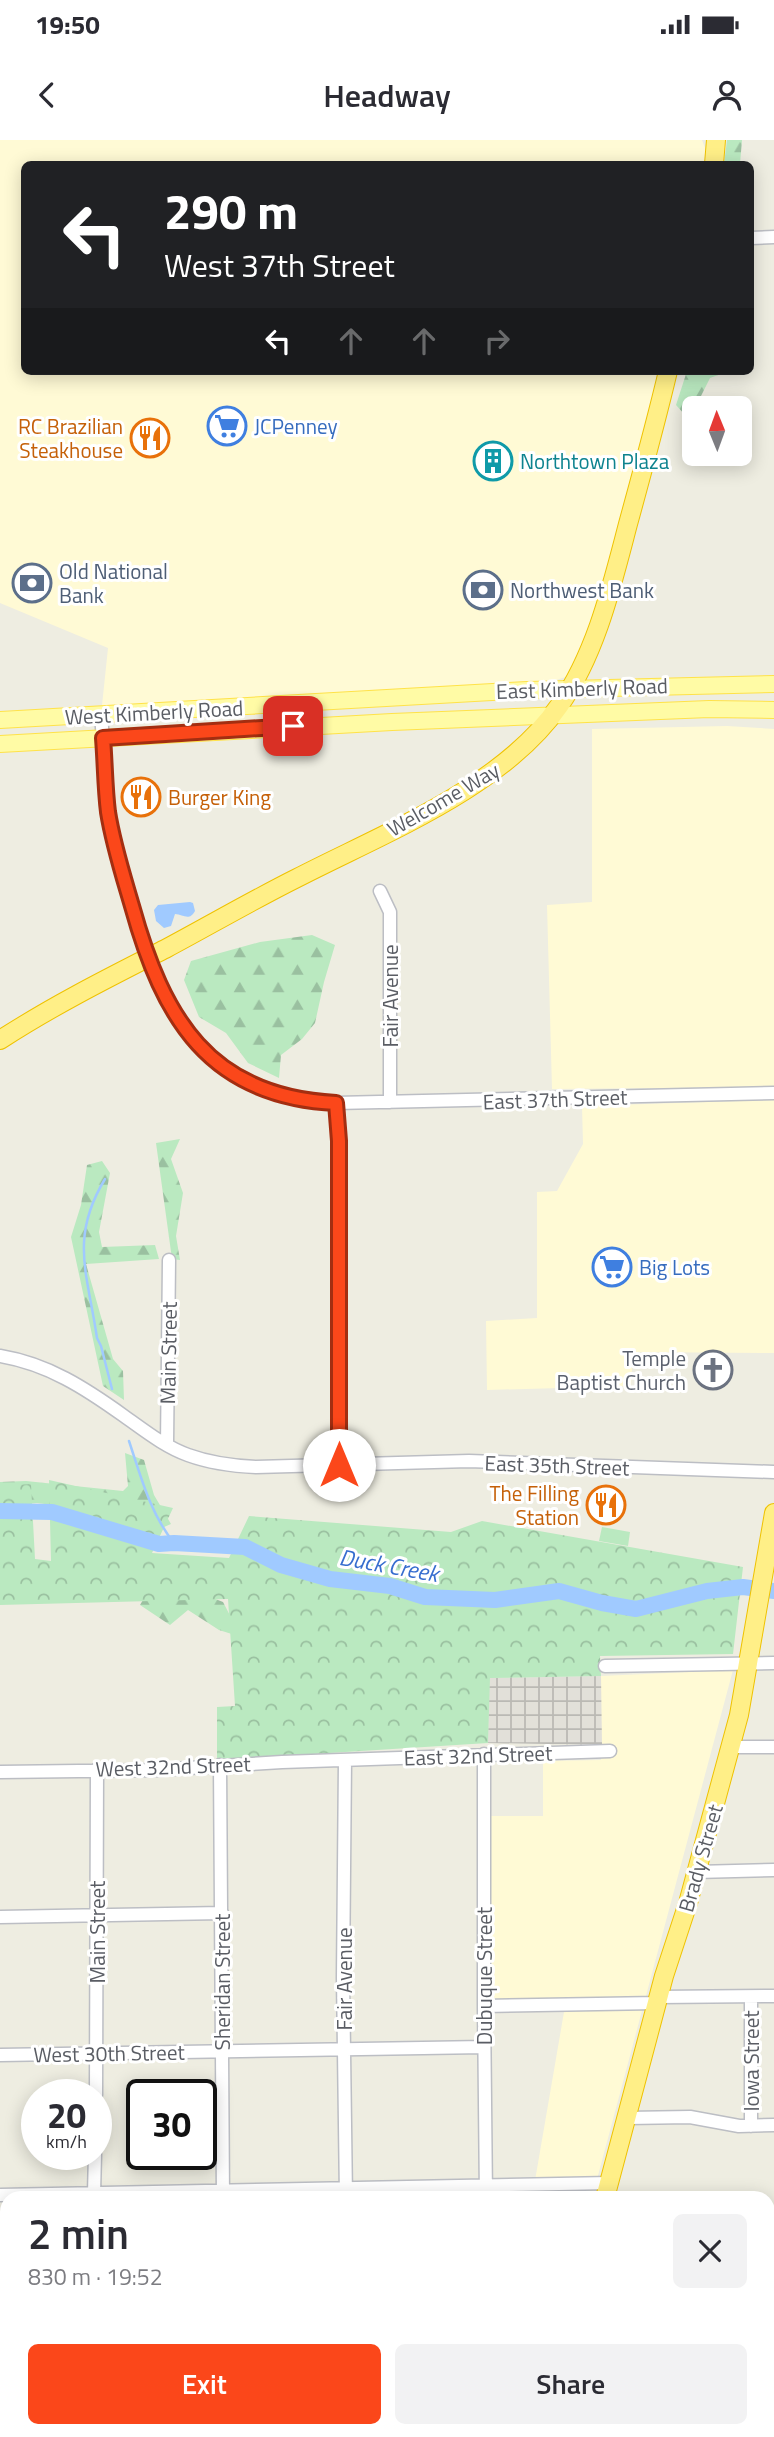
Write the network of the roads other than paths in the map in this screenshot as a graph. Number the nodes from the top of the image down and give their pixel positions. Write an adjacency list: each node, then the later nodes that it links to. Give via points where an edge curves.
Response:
1 (716, 140): 2 (highway)
2 (714, 161)
3 (754, 237): 4 (street)
4 (774, 237)
5 (667, 375): 7 (highway, Welcome Way, via 609,593)
6 (774, 684): 7 (main road, East Kimberly Road)
7 (570, 689): 8 (main road, East Kimberly Road); 11 (highway, Welcome Way)
8 (391, 698): 10 (main road, West Kimberly Road); 13 (street)
9 (774, 710): 11 (main road, East Kimberly Road)
10 (101, 715): 12 (main road, West Kimberly Road); 14 (street)
11 (553, 715): 13 (main road, East Kimberly Road); 17 (highway, Welcome Way, via 519,753 472,786)
12 (0, 720)
13 (392, 722): 14 (main road, West Kimberly Road)
14 (103, 738): 15 (main road, West Kimberly Road); 17 (street, via 110,822)
15 (0, 744)
16 (380, 891): 20 (street, Fair Avenue, via 390,912)
17 (147, 957): 18 (highway, Welcome Way); 21 (street, East 37th Street, via 172,1010 203,1051 252,1084 301,1100)
18 (0, 1040)
19 (774, 1093): 20 (street, East 37th Street)
20 (390, 1102): 21 (street, East 37th Street)
21 (336, 1103): 25 (street)
22 (169, 1260): 24 (street, Main Street)
23 (0, 1356): 24 (street, East 35th Street, via 65,1377)
24 (167, 1445): 25 (street, East 35th Street, via 227,1465)
25 (339, 1465): 26 (street, East 35th Street, via 469,1461)
26 (774, 1472)
27 (774, 1513): 29 (highway, Brady Street)
28 (774, 1663): 29 (street)
29 (748, 1664): 30 (street); 31 (highway, Brady Street)
30 (605, 1666)
31 (731, 1747): 32 (street); 40 (highway, Brady Street)
32 (774, 1747)
33 (610, 1751): 34 (street, East 32nd Street)
34 (484, 1754): 35 (street, East 32nd Street); 47 (street, Dubuque Street)
35 (345, 1760): 36 (street, West 32nd Street); 49 (street, Fair Avenue)
36 (220, 1765): 37 (street, West 32nd Street); 41 (street, Sheridan Street)
37 (97, 1769): 38 (street, West 32nd Street); 42 (street, Main Street)
38 (0, 1772)
39 (774, 1870): 40 (street)
40 (696, 1872): 46 (highway, Brady Street)
41 (222, 1913): 42 (street); 50 (street, Sheridan Street)
42 (97, 1915): 43 (street); 51 (street, Main Street)
43 (0, 1917)
44 (774, 1996): 45 (street)
45 (751, 1997): 46 (street); 55 (street, Iowa Street)
46 (658, 2000): 47 (street); 54 (highway, Brady Street)
47 (484, 2007): 48 (street, Dubuque Street)
48 (484, 2047): 49 (street, West 30th Street); 62 (street, Dubuque Street)
49 (344, 2049): 50 (street, West 30th Street); 61 (street, Fair Avenue)
50 (223, 2051): 51 (street, West 30th Street); 60 (street, Sheridan Street)
51 (96, 2053): 52 (street, West 30th Street); 53 (street, Main Street)
52 (0, 2055)
53 (96, 2079)
54 (627, 2119): 55 (street, via 690,2117); 58 (highway, Brady Street)
55 (751, 2126): 56 (street)
56 (774, 2126)
57 (92, 2170): 59 (street)
58 (607, 2190): 63 (street)
59 (89, 2191)
60 (223, 2191)
61 (346, 2191)
62 (486, 2191)
63 (546, 2191)

